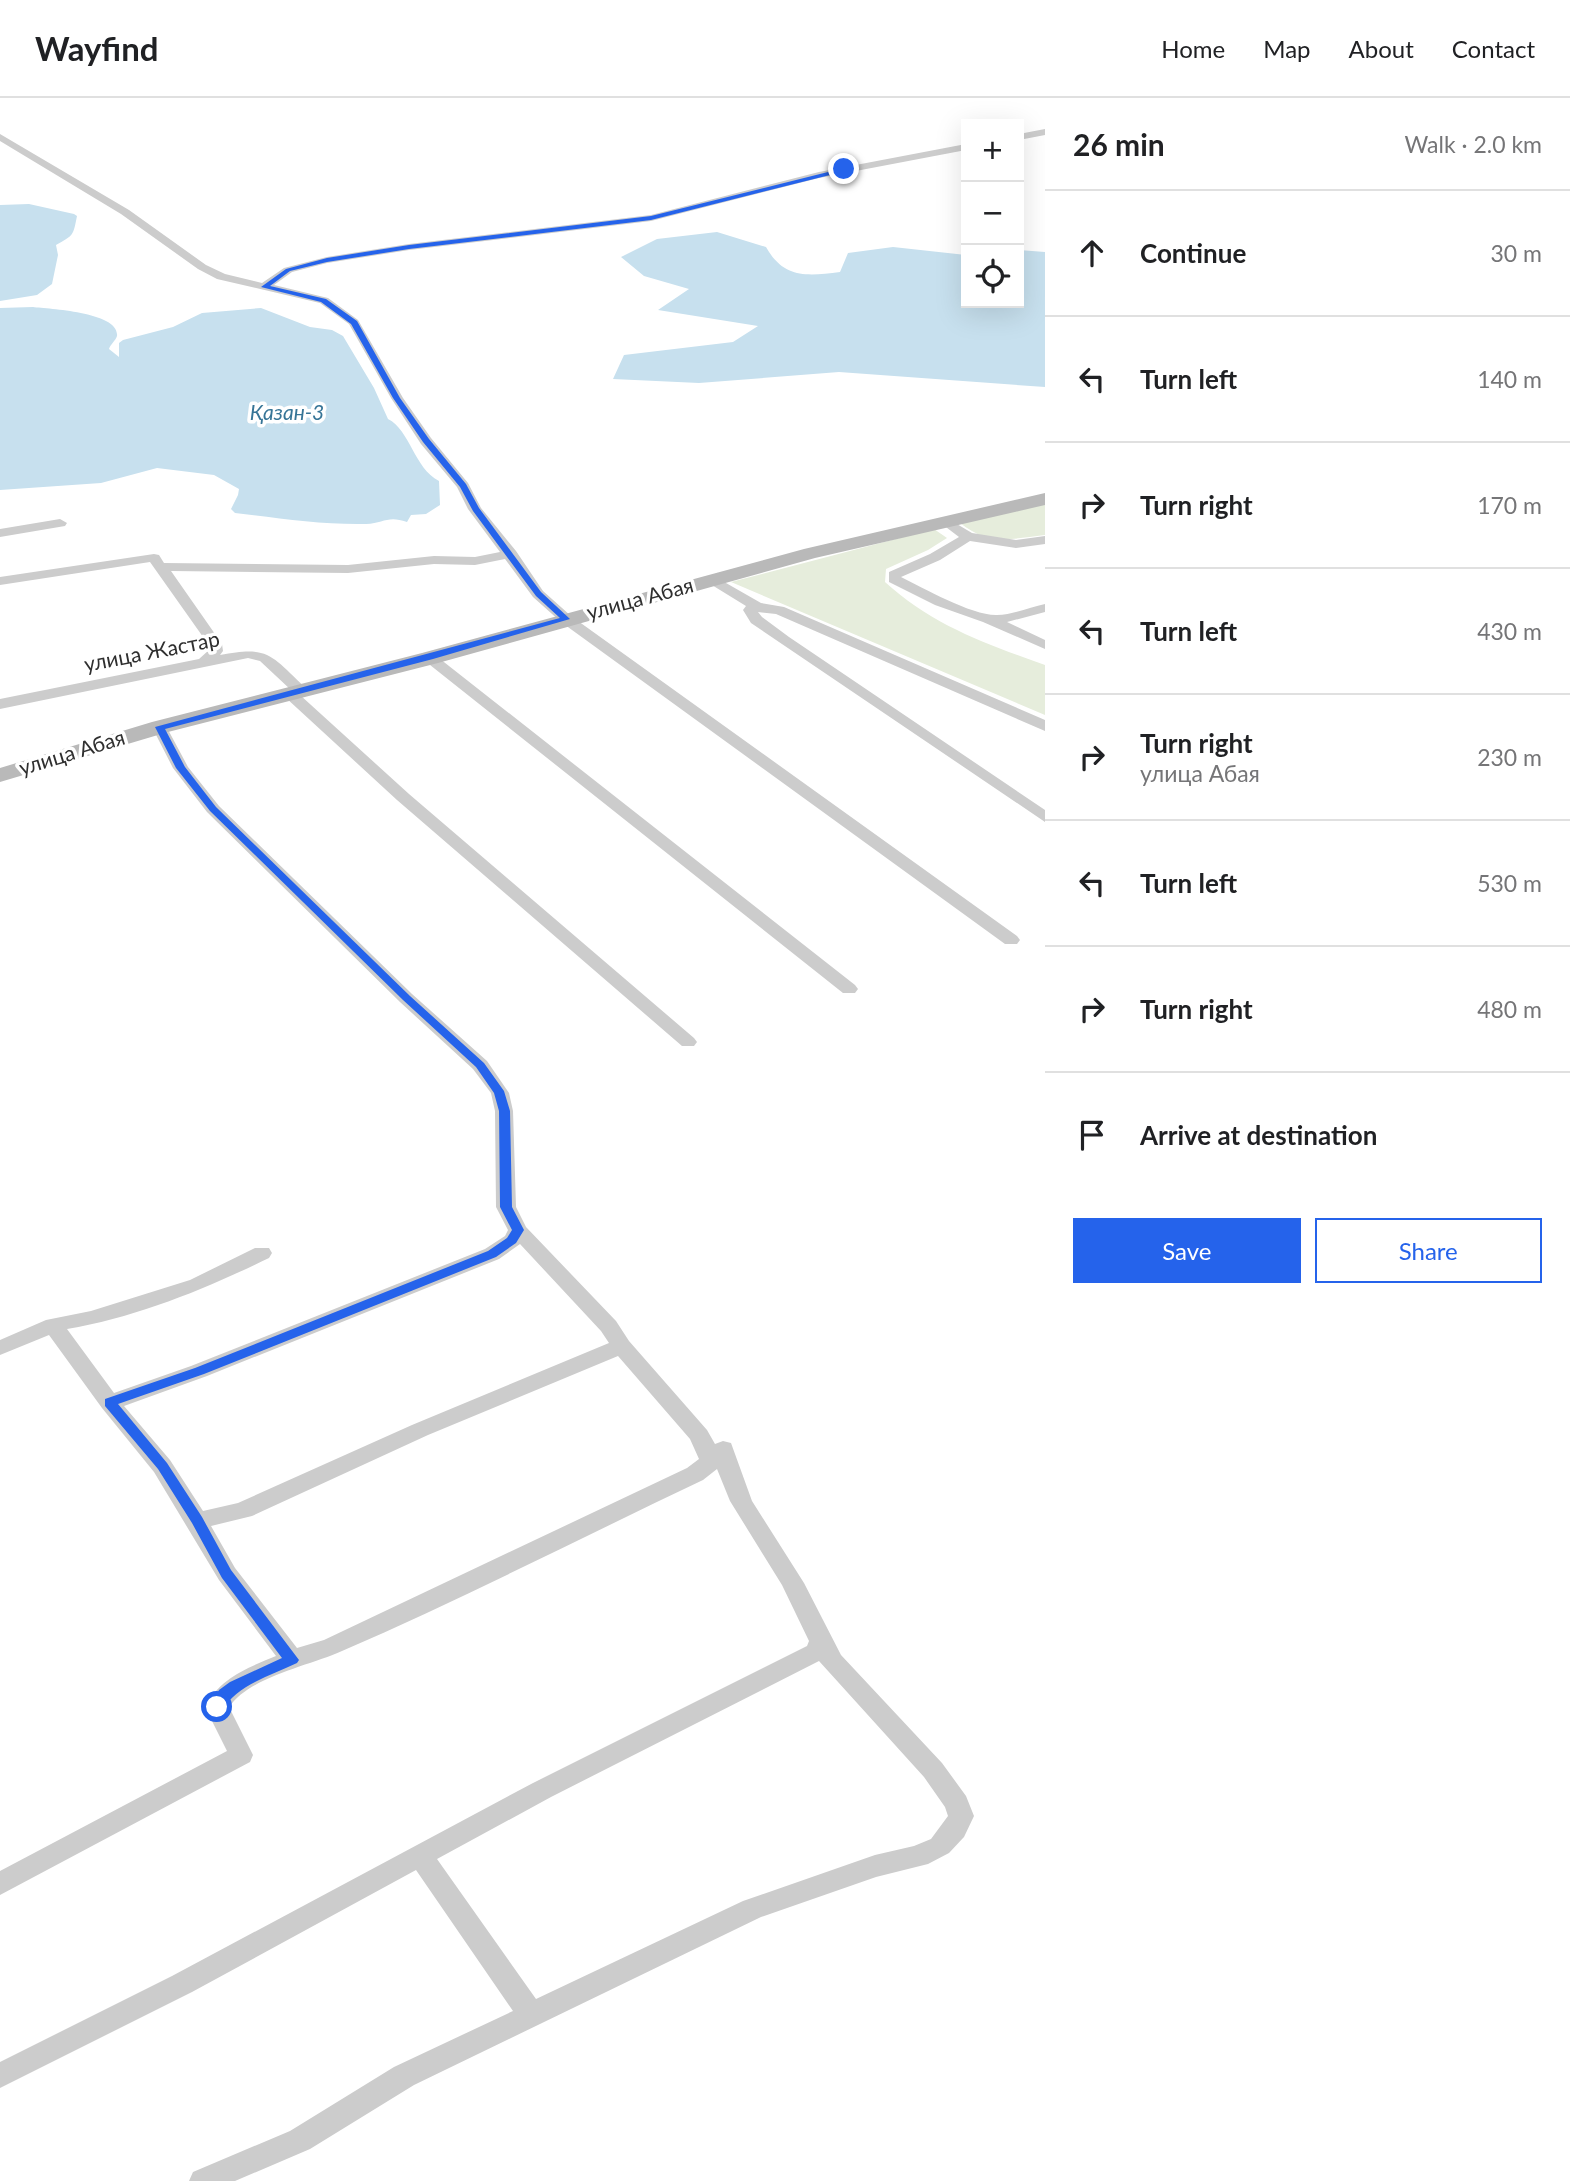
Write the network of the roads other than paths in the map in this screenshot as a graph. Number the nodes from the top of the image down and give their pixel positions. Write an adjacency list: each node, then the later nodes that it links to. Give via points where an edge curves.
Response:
1 (1045, 132): 2 (street)
2 (1024, 136)
3 (0, 137): 5 (street)
4 (961, 148): 7 (street, via 831,172)
5 (19, 149): 6 (street); 9 (street, via 125,212 202,267 221,277)
6 (0, 151)
7 (716, 202): 8 (street); 9 (street, via 639,220 350,256 288,270)
8 (739, 202)
9 (264, 287): 16 (street, via 324,300 354,322 397,398)
10 (1045, 499): 11 (main road, улица Абая)
11 (945, 521): 14 (street); 18 (main road, улица Абая)
12 (60, 523): 13 (street)
13 (0, 533)
14 (968, 537): 15 (street, via 1016,544); 23 (street, via 894,579)
15 (1045, 540)
16 (511, 554): 17 (street, via 488,560 348,569); 22 (street, via 538,594)
17 (158, 563): 19 (street, via 134,559); 26 (street, via 215,643 216,651)
18 (712, 579): 20 (street); 22 (main road, улица Абая)
19 (0, 580)
20 (757, 607): 29 (street, via 779,610); 32 (street, via 749,613 756,620)
21 (1045, 608): 23 (street)
22 (566, 619): 25 (main road, улица Абая); 33 (street)
23 (988, 619): 24 (street)
24 (1045, 645)
25 (430, 657): 27 (main road, улица Абая); 34 (street)
26 (203, 664): 27 (street, улица Жастар, via 258,655); 28 (street, улица Жастар)
27 (296, 692): 30 (main road, улица Абая); 35 (street, улица Жастар, via 403,797)
28 (0, 704)
29 (1045, 726)
30 (160, 727): 31 (main road, улица Абая); 36 (street, via 181,768 213,809 480,1065 500,1093 506,1207)
31 (0, 775)
32 (1045, 817)
33 (1011, 940)
34 (849, 989)
35 (688, 1042)
36 (518, 1230): 39 (street, via 610,1326); 41 (street, via 492,1254)
37 (262, 1253): 38 (street, via 197,1285 93,1318)
38 (53, 1325): 40 (street); 41 (street)
39 (621, 1346): 42 (street, via 698,1435); 43 (street, via 244,1510)
40 (0, 1348)
41 (110, 1403): 43 (street, via 162,1466)
42 (712, 1462): 44 (street, via 723,1449 727,1474 814,1621); 45 (street, via 332,1646)
43 (197, 1521): 45 (street, via 226,1574)
44 (821, 1642): 46 (street, via 816,1652); 48 (street, via 832,1662 933,1770 957,1803 961,1816 955,1830 940,1846 919,1856 875,1866 752,1909)
45 (292, 1660): 47 (street, via 235,1686 219,1701 217,1707 241,1755)
46 (421, 1856): 48 (street); 49 (street)
47 (0, 1884)
48 (531, 2014): 50 (street, via 404,2076 300,2140)
49 (0, 2076)
50 (203, 2181)

